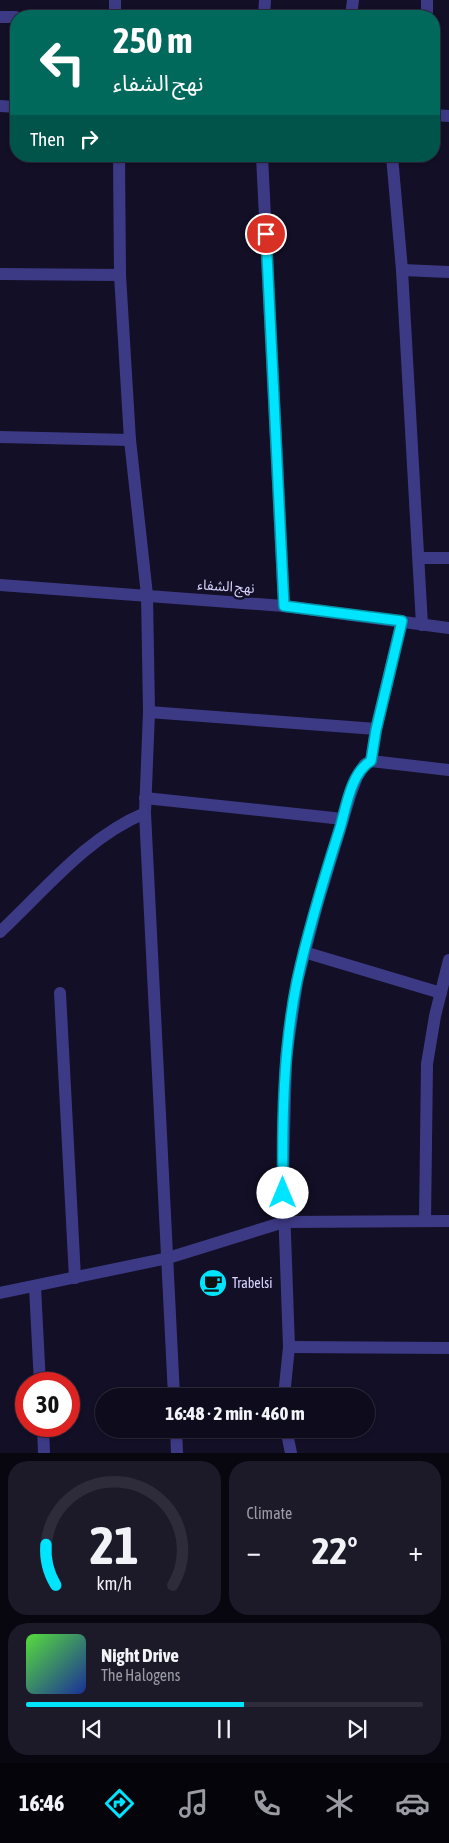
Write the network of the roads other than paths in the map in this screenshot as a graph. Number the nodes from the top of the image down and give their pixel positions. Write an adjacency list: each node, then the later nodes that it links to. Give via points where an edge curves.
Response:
1 (119, 162): 7 (street)
2 (262, 162): 14 (street)
3 (393, 162): 4 (street)
4 (402, 270): 5 (street); 10 (street)
5 (449, 272)
6 (0, 274): 7 (street)
7 (120, 275): 9 (street)
8 (0, 437): 9 (street)
9 (130, 440): 13 (street)
10 (420, 558): 11 (street); 16 (street)
11 (449, 558)
12 (0, 585): 13 (street, نهج الشفاء)
13 (147, 595): 14 (street, نهج الشفاء); 18 (street)
14 (284, 606): 15 (street, نهج الشفاء)
15 (402, 621): 16 (street, نهج الشفاء); 19 (street)
16 (422, 624): 17 (street, نهج الشفاء)
17 (449, 628)
18 (149, 712): 19 (street); 22 (street)
19 (376, 730): 20 (street)
20 (371, 761): 21 (street); 24 (street, via 356,777)
21 (449, 770)
22 (145, 798): 23 (street); 24 (street)
23 (144, 814): 25 (street, via 121,823 96,841); 33 (street)
24 (343, 819): 26 (street)
25 (0, 932)
26 (304, 952): 29 (street); 32 (street, via 286,1058)
27 (449, 960): 29 (street)
28 (60, 993): 34 (street)
29 (441, 994): 30 (street, via 427,1064)
30 (425, 1221): 31 (street); 32 (street)
31 (449, 1221)
32 (284, 1222): 33 (street); 37 (street)
33 (168, 1258): 34 (street); 40 (street)
34 (75, 1278): 35 (street)
35 (34, 1286): 36 (street); 39 (street)
36 (0, 1292)
37 (289, 1347): 38 (street); 41 (street)
38 (449, 1348)
39 (39, 1372)
40 (174, 1388)
41 (285, 1388)
42 (43, 1437): 45 (street)
43 (176, 1438): 46 (street)
44 (288, 1438): 47 (street)
45 (44, 1453)
46 (177, 1453)
47 (290, 1453)

